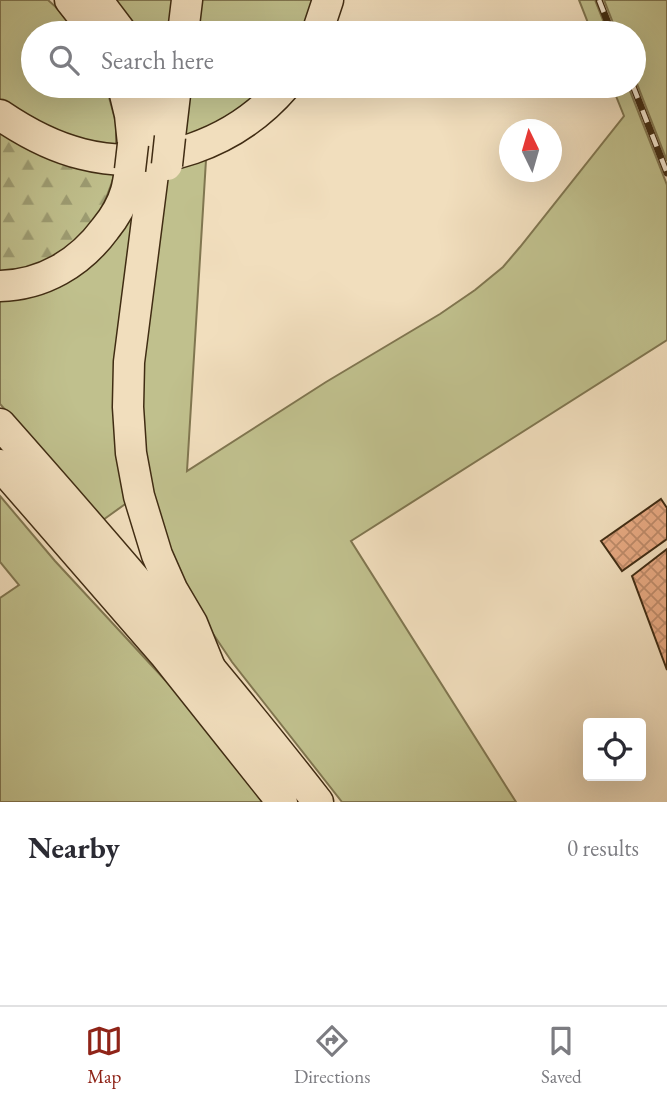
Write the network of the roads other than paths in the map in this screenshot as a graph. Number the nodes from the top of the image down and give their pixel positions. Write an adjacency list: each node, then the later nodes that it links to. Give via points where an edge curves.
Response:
1 (70, 0): 5 (highway)
2 (97, 0): 6 (highway)
3 (187, 0): 7 (highway)
4 (328, 0): 8 (highway)
5 (87, 21)
6 (113, 21)
7 (184, 21)
8 (321, 21)
9 (126, 98): 14 (highway, via 130,116)
10 (148, 98): 14 (highway)
11 (172, 98): 14 (highway)
12 (273, 98): 13 (highway, via 220,138 195,149 139,159 83,154 37,138)
13 (0, 115)
14 (151, 154): 15 (highway, via 114,218 79,258 34,282); 19 (highway, via 130,349 131,453 142,509 158,555)
15 (0, 286)
16 (0, 424): 18 (highway)
17 (0, 465): 18 (highway)
18 (89, 546): 19 (highway); 20 (highway, via 165,655)
19 (211, 670): 21 (highway)
20 (282, 802)
21 (318, 802)

